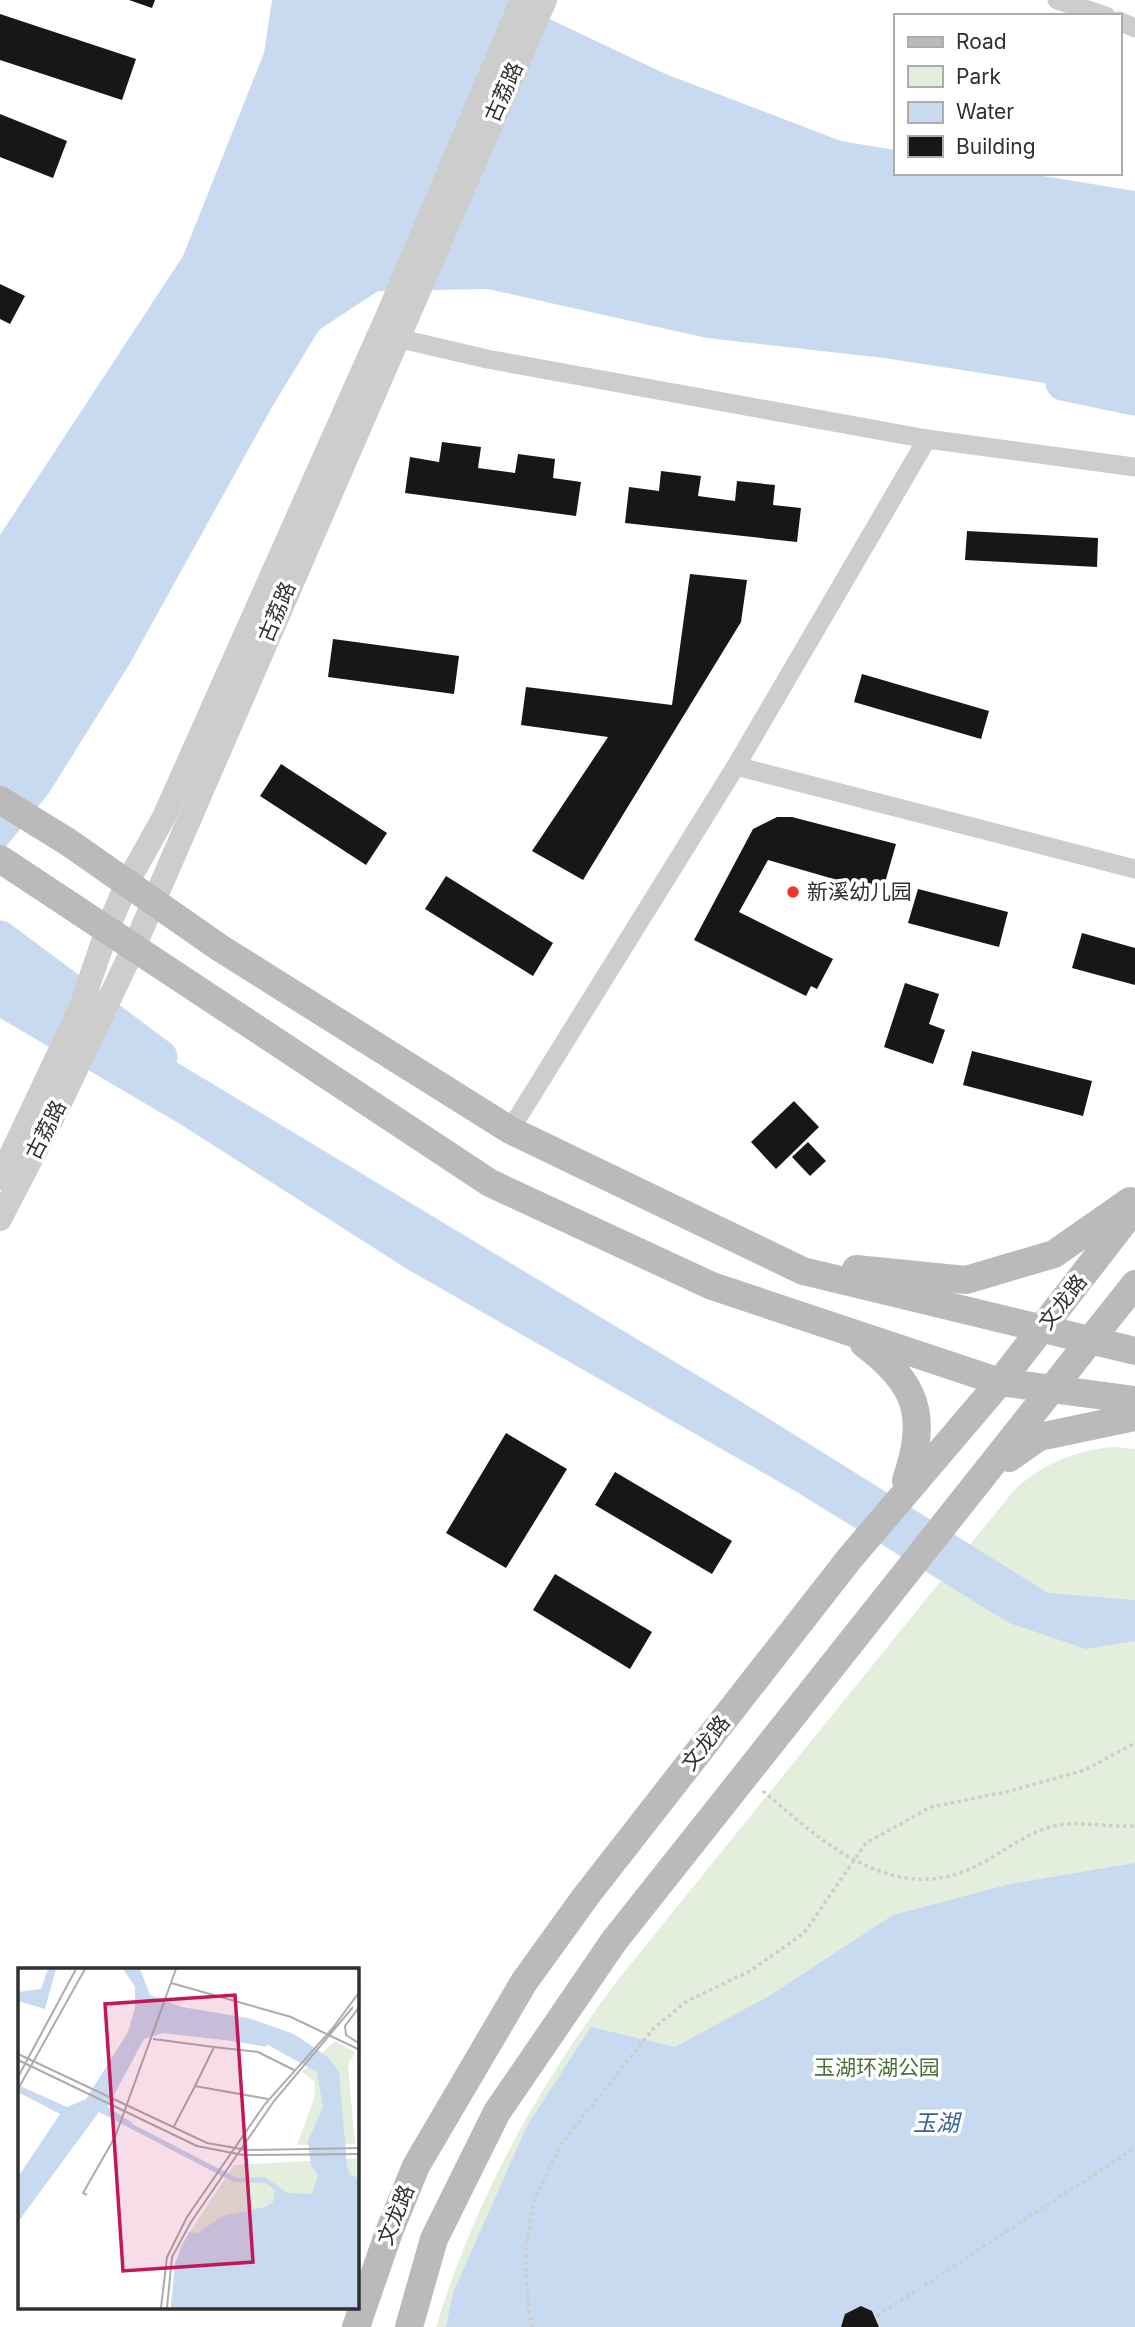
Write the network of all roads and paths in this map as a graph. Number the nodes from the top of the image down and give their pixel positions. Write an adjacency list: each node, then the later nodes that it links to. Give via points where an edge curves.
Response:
1 (522, 0): 5 (street, 古荔路)
2 (545, 0): 5 (street, 古荔路)
3 (1057, 0): 4 (street)
4 (1100, 14)
5 (396, 325): 6 (street, via 487,359); 12 (street, 古荔路, via 164,817); 13 (street, 古荔路)
6 (927, 439): 7 (street); 8 (street)
7 (1135, 467)
8 (736, 766): 11 (street); 16 (street)
9 (0, 800): 12 (main road)
10 (11, 866): 14 (main road)
11 (1135, 869)
12 (127, 883): 13 (main road); 14 (street, 古荔路)
13 (153, 901): 15 (street, 古荔路); 16 (main road)
14 (107, 930): 15 (main road); 17 (street, 古荔路, via 80,1009)
15 (134, 947): 20 (street, 古荔路); 24 (main road, via 490,1183 712,1286)
16 (510, 1130): 21 (main road)
17 (0, 1178)
18 (1135, 1197): 21 (main road, via 1054,1254 966,1280 858,1270)
19 (1135, 1208): 23 (main road, 文龙路)
20 (0, 1219)
21 (738, 1239): 23 (main road, via 803,1271)
22 (1135, 1284): 25 (main road)
23 (1041, 1331): 25 (main road); 27 (main road, 文龙路)
24 (848, 1332): 27 (main road); 32 (main road, via 887,1360 908,1389 918,1416 918,1446)
25 (1090, 1340): 26 (main road); 28 (main road)
26 (1135, 1351)
27 (1000, 1382): 28 (main road); 32 (main road, 文龙路)
28 (1053, 1388): 29 (main road); 31 (main road)
29 (1135, 1400)
30 (1135, 1417): 31 (main road, via 1040,1437)
31 (984, 1476): 40 (main road, via 614,1941 498,2112 434,2239)
32 (899, 1497): 39 (main road, 文龙路, via 586,1896 524,1982 416,2166)
33 (1135, 1743): 36 (path, via 1085,1770 931,1807 866,1843)
34 (761, 1789): 36 (path)
35 (1135, 1826): 36 (path, via 1050,1827 963,1872 942,1876 898,1876)
36 (853, 1862): 41 (path, via 804,1933 750,1971 687,2001 654,2028 561,2144 534,2200 526,2248)
37 (1135, 2148): 38 (path)
38 (877, 2316)
39 (356, 2327)
40 (409, 2327)
41 (532, 2327)

